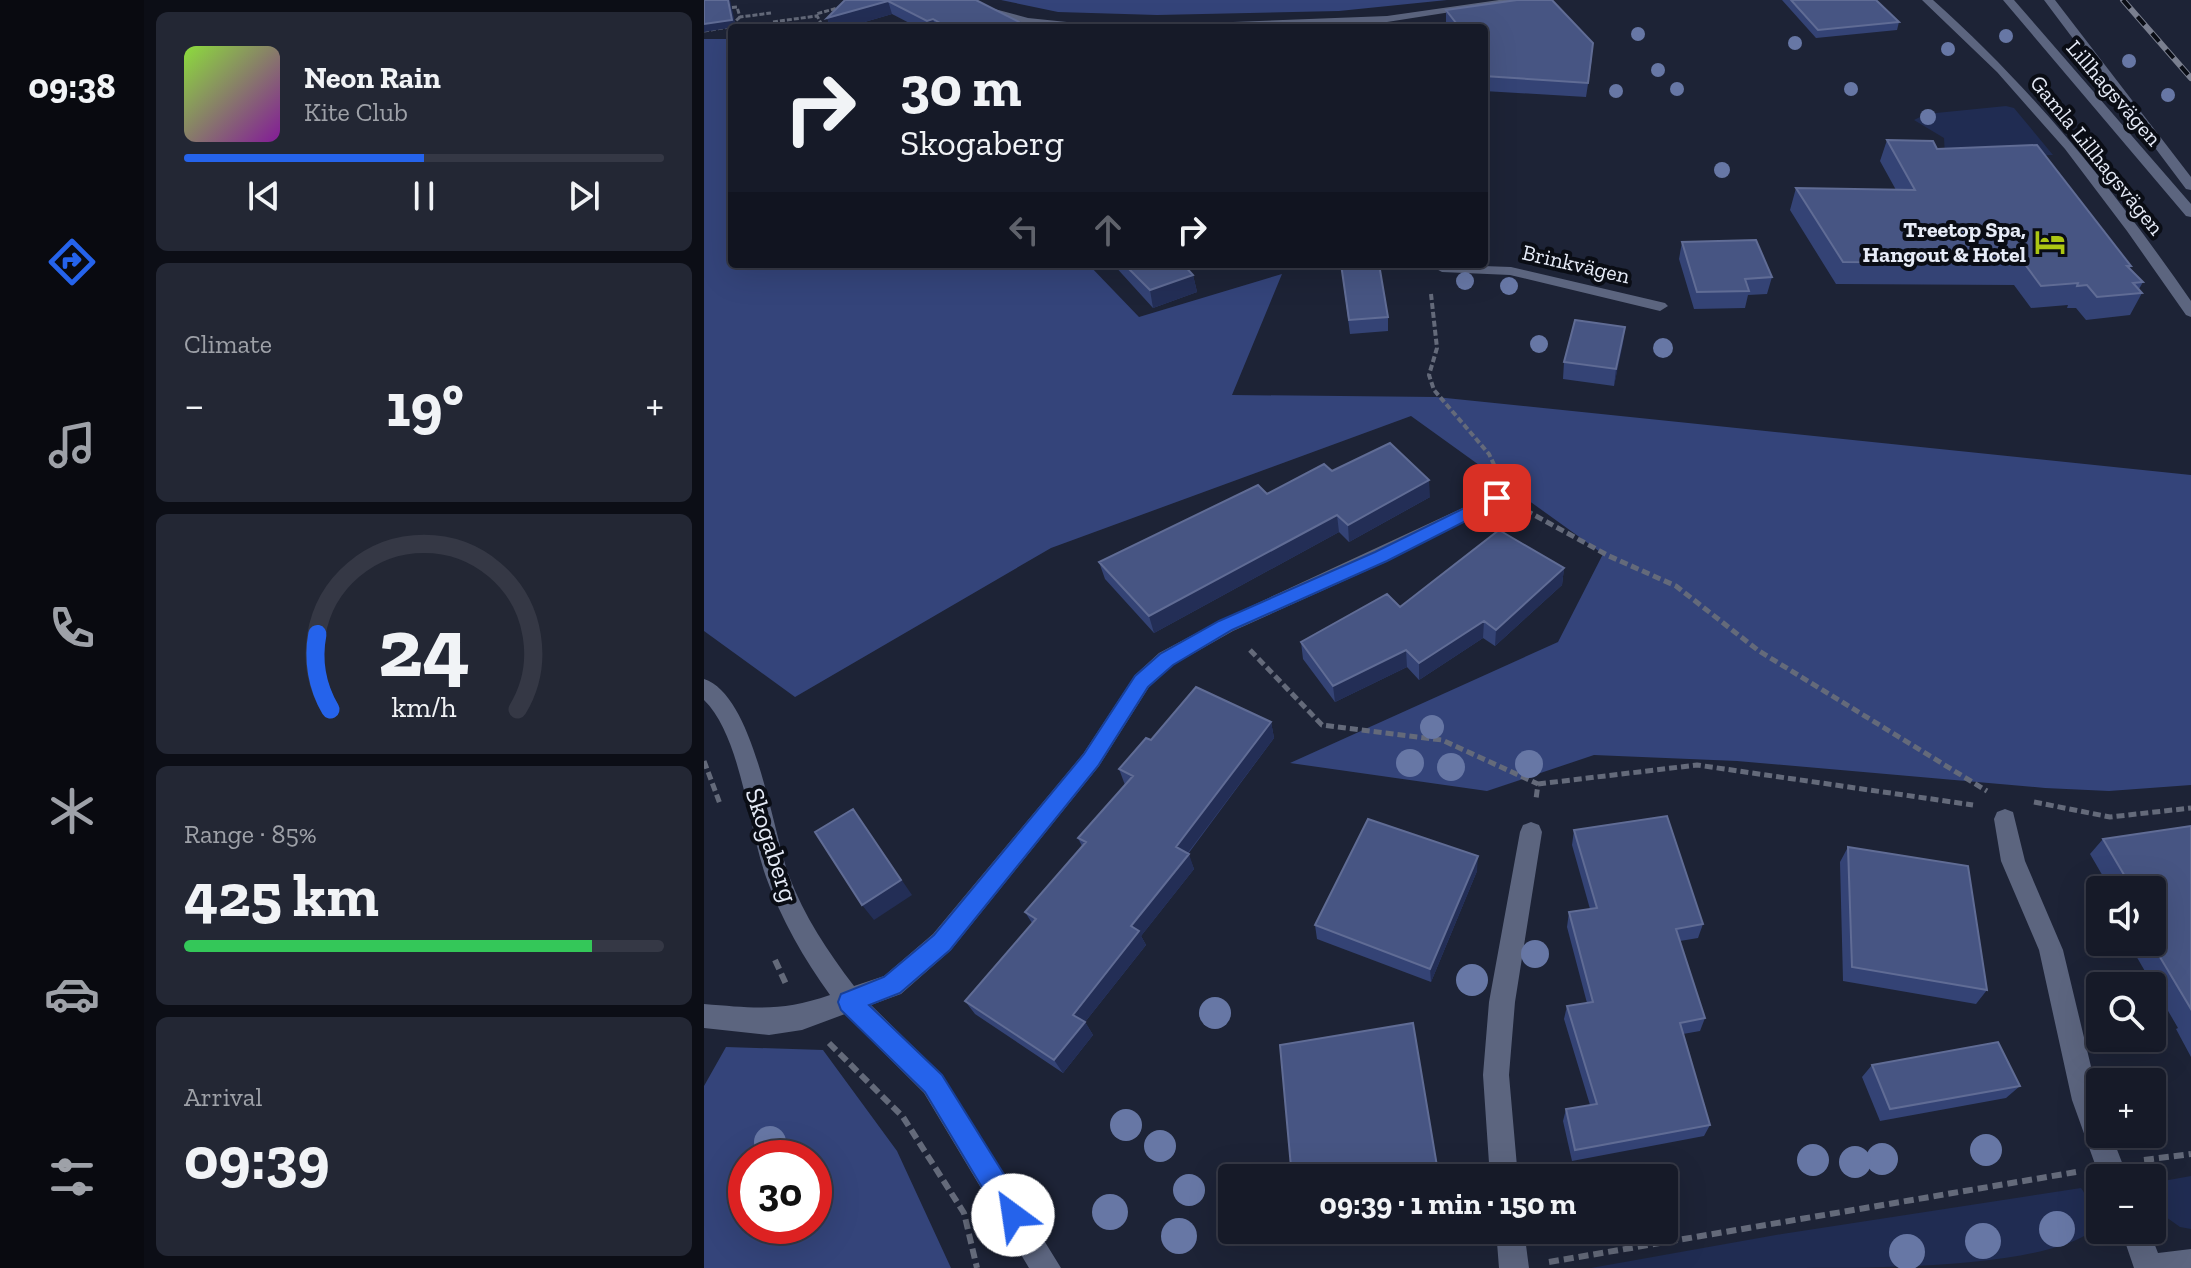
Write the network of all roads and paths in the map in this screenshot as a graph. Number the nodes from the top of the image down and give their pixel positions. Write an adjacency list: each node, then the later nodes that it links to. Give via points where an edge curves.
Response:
1 (949, 0): 14 (street)
2 (1522, 0): 15 (street)
3 (1927, 0): 22 (street, Gamla Lillhagsvägen, via 1965,31 2060,134)
4 (2008, 0): 19 (street, Lillhagsvägen)
5 (2049, 0): 18 (street, Lillhagsvägen)
6 (849, 3): 9 (path)
7 (715, 10): 10 (path, via 737,7)
8 (771, 13): 10 (path)
9 (816, 16): 11 (path); 13 (path)
10 (740, 17): 12 (path)
11 (773, 22)
12 (732, 24)
13 (821, 24)
14 (1057, 24)
15 (1386, 24)
16 (728, 27): 17 (path)
17 (704, 31)
18 (2191, 186)
19 (2191, 213)
20 (1437, 271): 21 (street, Brinkvägen, via 1511,271); 23 (path, via 1431,295 1437,348 1429,375 1434,390 1489,454 1499,474)
21 (1660, 306)
22 (2191, 312)
23 (1497, 498): 24 (street); 28 (path, via 1676,586 1759,651 1995,796)
24 (1226, 626): 26 (path, via 1322,725 1442,740); 30 (street, via 1166,659 1142,681 1091,760 942,942 892,985)
25 (704, 687): 30 (street, Skogaberg, via 726,708 740,742 778,877 812,950)
26 (1538, 784): 28 (path, via 1697,765); 29 (path)
27 (2191, 808): 28 (path, via 2110,817 2032,802)
28 (2004, 814): 34 (street, via 2013,861 2051,950 2085,1100)
29 (1531, 832): 33 (street, via 1502,1002 1496,1075)
30 (850, 1002): 31 (street, via 769,1022); 40 (street, Skogaberg, via 933,1084)
31 (704, 1016)
32 (2191, 1154): 35 (path)
33 (1503, 1164)
34 (2108, 1164)
35 (2144, 1164)
36 (2086, 1174): 41 (path)
37 (1511, 1244): 41 (street)
38 (2140, 1244): 42 (street)
39 (2191, 1264): 43 (street)
40 (1046, 1268)
41 (1514, 1268)
42 (2149, 1268)
43 (2158, 1268)

